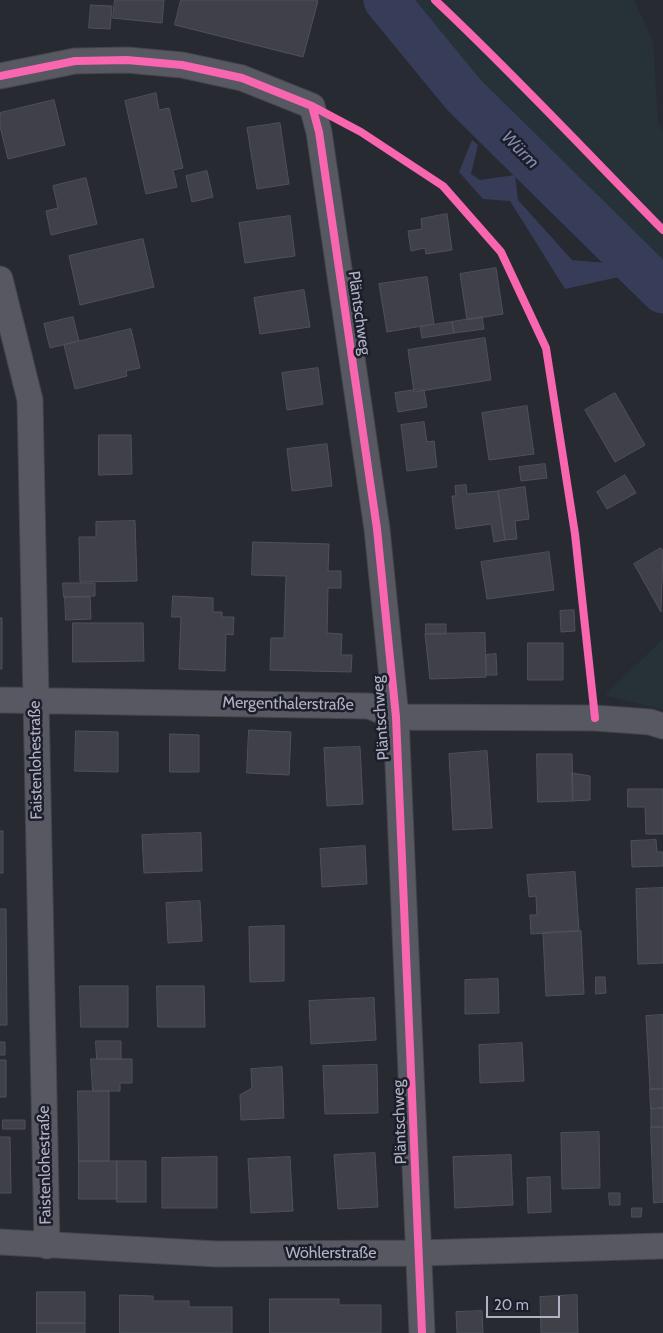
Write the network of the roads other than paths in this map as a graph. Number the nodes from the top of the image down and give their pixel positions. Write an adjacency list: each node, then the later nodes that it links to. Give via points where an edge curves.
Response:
1 (0, 76): 5 (street, Pläntschweg, via 75,61 127,60 182,65 242,78 312,106 319,132 377,529)
2 (0, 278): 3 (street, Faistenlohestraße, via 30,400)
3 (35, 699): 4 (street, Mergenthalerstraße); 5 (street, Mergenthalerstraße, via 369,706); 8 (street, Faistenlohestraße)
4 (0, 700)
5 (396, 717): 6 (street, Mergenthalerstraße, via 595,718); 10 (street, Pläntschweg)
6 (663, 726)
7 (0, 1242): 8 (street, Wöhlerstraße)
8 (47, 1246): 10 (street, Wöhlerstraße, via 217,1254)
9 (663, 1246): 10 (street, Wöhlerstraße)
10 (419, 1253): 11 (street, Pläntschweg)
11 (422, 1333)

